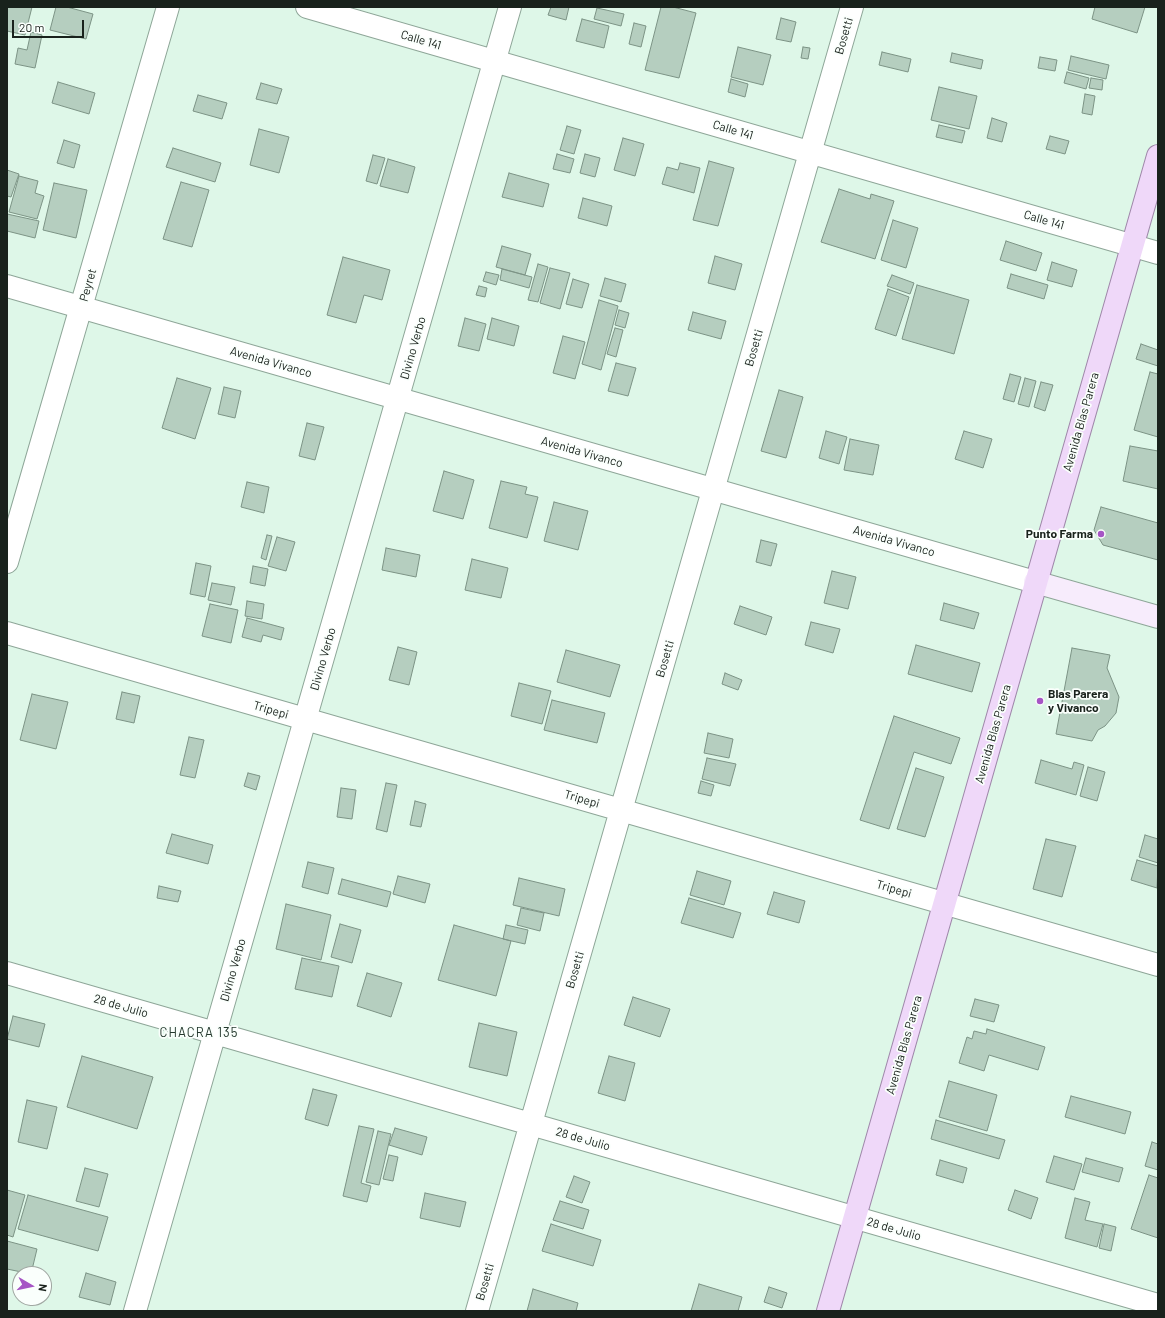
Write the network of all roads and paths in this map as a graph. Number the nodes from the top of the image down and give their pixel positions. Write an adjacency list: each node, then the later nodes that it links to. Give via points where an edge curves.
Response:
1 (168, 7): 11 (street, Peyret)
2 (307, 7): 5 (street, Calle 141)
3 (510, 7): 5 (street, Divino Verbo)
4 (852, 7): 6 (street, Bosetti)
5 (495, 61): 6 (street, Calle 141); 12 (street, Divino Verbo)
6 (810, 152): 8 (street, Calle 141); 13 (street, Bosetti)
7 (1158, 156): 8 (main road, Avenida Blas Parera)
8 (1132, 245): 9 (street, Calle 141); 15 (main road, Avenida Blas Parera)
9 (1158, 253)
10 (7, 286): 11 (street, Avenida Vivanco)
11 (82, 308): 12 (street, Avenida Vivanco); 14 (street, Peyret)
12 (398, 399): 13 (street, Avenida Vivanco); 18 (street, Divino Verbo)
13 (713, 490): 15 (street, Avenida Vivanco); 19 (street, Bosetti)
14 (7, 562)
15 (1035, 582): 16 (main road, Avenida Vivanco); 20 (main road, Avenida Blas Parera)
16 (1158, 617)
17 (7, 633): 18 (street, Tripepi)
18 (306, 720): 19 (street, Tripepi); 23 (street, Divino Verbo)
19 (621, 810): 20 (street, Tripepi); 24 (street, Bosetti)
20 (944, 903): 21 (street, Tripepi); 25 (main road, Avenida Blas Parera)
21 (1158, 965)
22 (7, 973): 23 (street, 28 de Julio)
23 (215, 1033): 24 (street, 28 de Julio); 27 (street, Divino Verbo)
24 (531, 1124): 25 (street, 28 de Julio); 28 (street, Bosetti)
25 (855, 1217): 26 (street, 28 de Julio); 29 (main road, Avenida Blas Parera)
26 (1158, 1305)
27 (135, 1311)
28 (477, 1311)
29 (828, 1311)

